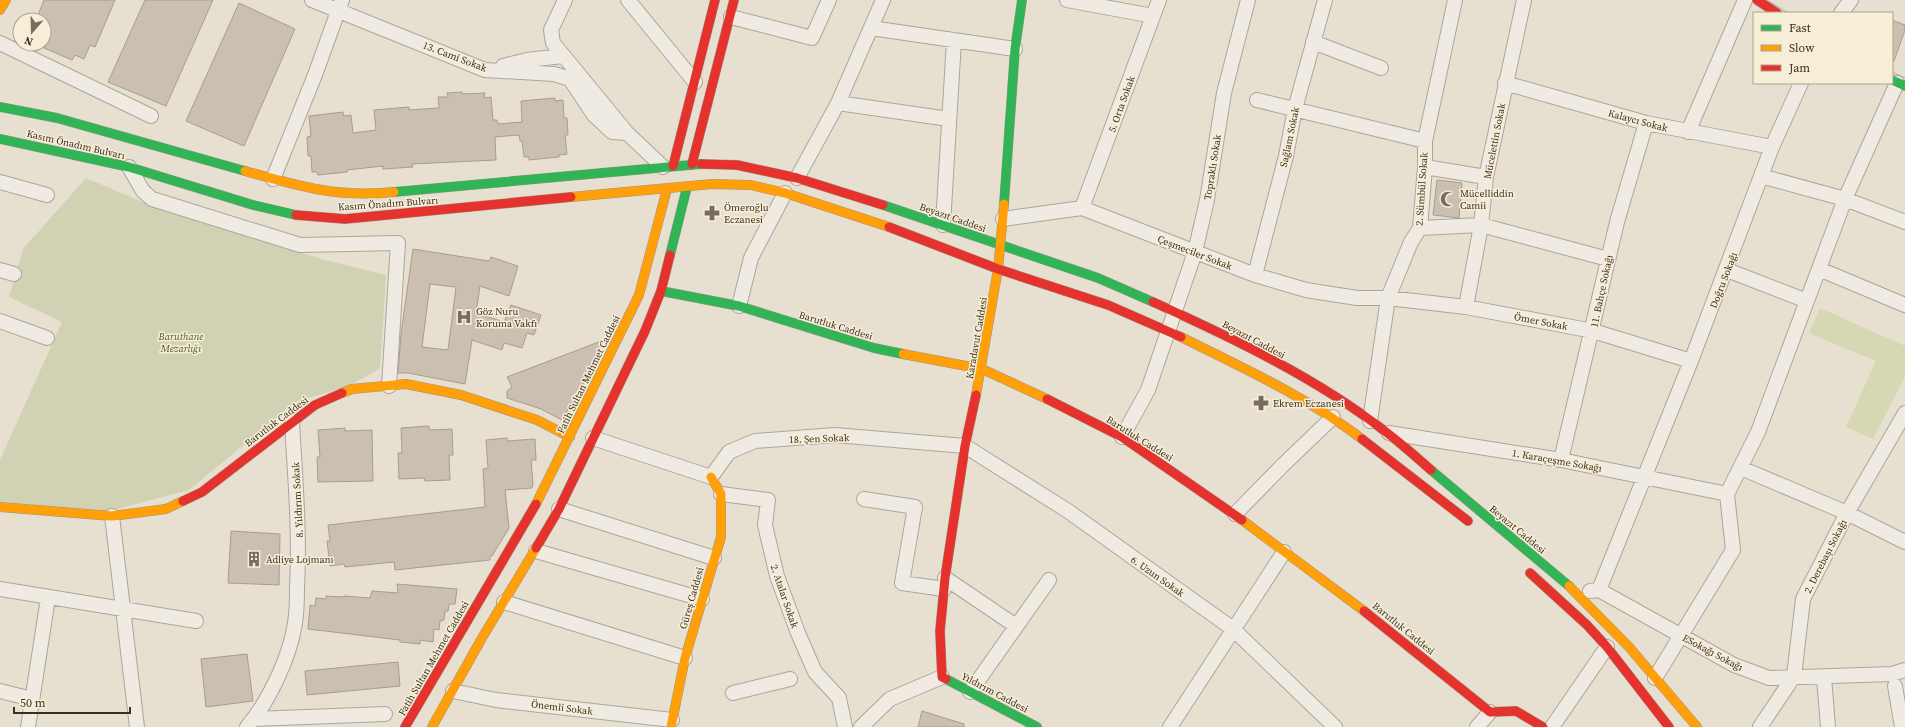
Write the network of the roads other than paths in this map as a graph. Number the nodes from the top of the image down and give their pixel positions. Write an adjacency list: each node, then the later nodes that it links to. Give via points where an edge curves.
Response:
1 (6, 0): 20 (main road)
2 (312, 0): 19 (street, 13. Cami Sokak)
3 (565, 0): 30 (street, via 551,30 553,43)
4 (628, 0): 33 (street)
5 (715, 0): 33 (main road, Fatih Sultan Mehmet Caddesi)
6 (734, 0): 24 (main road)
7 (829, 0): 24 (street, via 812,38)
8 (883, 0): 25 (street)
9 (1022, 0): 29 (main road, Karadavut Caddesi)
10 (1067, 0): 23 (street)
11 (1159, 0): 23 (street, 5. Orta Sokak)
12 (1248, 0): 68 (street, Topraklı Sokak, via 1224,93 1207,200)
13 (1325, 0): 27 (street, Sağlam Sokak)
14 (1455, 0): 47 (street, 2. Sümbül Sokak)
15 (1524, 0): 35 (street, Mücelettin Sokak)
16 (1745, 0): 44 (street)
17 (1757, 0): 21 (main road)
18 (1851, 0): 22 (street)
19 (340, 5): 32 (street, 13. Cami Sokak); 56 (street, via 316,75)
20 (0, 10)
21 (1775, 12)
22 (1842, 12)
23 (1153, 16): 61 (street, 5. Orta Sokak)
24 (730, 18): 52 (main road)
25 (871, 28): 26 (street); 38 (street)
26 (954, 40): 29 (street); 42 (street)
27 (1313, 42): 31 (street); 40 (street, Sağlam Sokak)
28 (0, 43): 41 (street)
29 (1015, 49): 62 (main road, Karadavut Caddesi)
30 (563, 56): 32 (street, via 527,60); 45 (street)
31 (1381, 68)
32 (485, 70): 45 (street, 13. Cami Sokak, via 554,74 570,79 594,115 612,132)
33 (695, 82): 51 (main road, Fatih Sultan Mehmet Caddesi)
34 (1898, 83): 60 (street)
35 (1506, 84): 43 (street, Kalaycı Sokak); 54 (street, Mücelettin Sokak)
36 (1801, 84): 48 (street, Doğru Sokağı)
37 (1257, 100): 40 (street)
38 (838, 103): 42 (street); 55 (street)
39 (0, 107): 56 (main road, Kasım Önadım Bulvarı, via 57,118)
40 (1295, 109): 47 (street); 75 (street, Sağlam Sokak, via 1286,156)
41 (151, 116)
42 (949, 119): 65 (street)
43 (1646, 123): 44 (street, Kalaycı Sokak); 69 (street, 11. Bahçe Sokağı)
44 (1688, 132): 48 (street, Kalaycı Sokak)
45 (627, 133): 51 (street)
46 (0, 139): 49 (main road, Kasım Önadım Bulvarı)
47 (1424, 141): 50 (street, 2. Sümbül Sokak)
48 (1772, 147): 53 (street, Doğru Sokağı)
49 (129, 167): 51 (main road, Kasım Önadım Bulvarı, via 253,205 291,214 345,219); 89 (street, via 143,191 152,199 300,245 398,243)
50 (1425, 167): 54 (street); 66 (street, 2. Sümbül Sokak)
51 (669, 175): 52 (main road); 52 (main road, Beyazıt Caddesi); 56 (main road, Kasım Önadım Bulvarı, via 367,195 328,192); 95 (main road, Fatih Sultan Mehmet Caddesi, via 638,295)
52 (690, 176): 55 (main road, Beyazıt Caddesi, via 736,165); 58 (main road, Beyazıt Caddesi, via 712,184 751,185); 76 (main road)
53 (1761, 176): 60 (street); 73 (street, Doğru Sokağı)
54 (1486, 177): 64 (street, Mücelettin Sokak)
55 (797, 178): 65 (main road, Beyazıt Caddesi)
56 (273, 179)
57 (0, 182): 59 (street)
58 (785, 193): 70 (main road, Beyazıt Caddesi, via 893,228); 80 (street, via 751,258)
59 (47, 195)
60 (1845, 199): 63 (street); 71 (street)
61 (1082, 208): 62 (street, Çeşmeciler Sokak); 68 (street, Çeşmeciler Sokak)
62 (1003, 219): 67 (main road, Karadavut Caddesi)
63 (1905, 222)
64 (1481, 225): 66 (street); 69 (street); 81 (street, Mücelettin Sokak)
65 (943, 226): 67 (main road, Beyazıt Caddesi)
66 (1420, 228): 77 (street, 2. Sümbül Sokak, via 1411,242)
67 (1001, 246): 70 (main road, Karadavut Caddesi); 82 (main road, Beyazıt Caddesi, via 1098,278)
68 (1195, 252): 75 (street, Çeşmeciler Sokak); 82 (street, Topraklı Sokak)
69 (1608, 259): 84 (street, 11. Bahçe Sokağı)
70 (998, 269): 85 (main road, Beyazıt Caddesi, via 1108,305); 88 (main road, Karadavut Caddesi)
71 (1819, 269): 78 (street); 79 (street)
72 (0, 270): 74 (street)
73 (1727, 270): 78 (street); 87 (street, Doğru Sokağı)
74 (14, 274)
75 (1255, 275): 77 (street, Çeşmeciler Sokak, via 1306,290 1357,298)
76 (661, 291): 80 (main road, Barutluk Caddesi); 97 (main road, via 645,331)
77 (1388, 298): 81 (street, Ömer Sokak); 92 (street, 2. Sümbül Sokak)
78 (1807, 301): 100 (street, via 1758,432)
79 (1905, 305)
80 (739, 306): 88 (main road, Barutluk Caddesi, via 874,348)
81 (1466, 307): 84 (street, Ömer Sokak)
82 (1175, 312): 85 (street, Topraklı Sokak); 92 (main road, Beyazıt Caddesi, via 1259,353 1332,395)
83 (0, 321): 86 (street)
84 (1593, 331): 87 (street, Ömer Sokak); 99 (street, 11. Bahçe Sokağı)
85 (1168, 332): 91 (main road, Beyazıt Caddesi, via 1260,377); 96 (street, Topraklı Sokak, via 1148,390)
86 (47, 338)
87 (1691, 361): 102 (street, Doğru Sokağı)
88 (982, 369): 96 (main road, Barutluk Caddesi, via 1059,404); 98 (main road, Karadavut Caddesi)
89 (389, 386): 93 (main road, Barutluk Caddesi, via 352,389 315,405); 95 (main road, Barutluk Caddesi, via 406,384 461,395 536,420)
90 (1905, 413): 108 (street, 2. Derebaşı Sokağı)
91 (1333, 417): 109 (street); 111 (main road, Beyazıt Caddesi)
92 (1370, 421): 94 (main road, Beyazıt Caddesi)
93 (292, 422): 110 (main road, Barutluk Caddesi, via 202,492 166,508); 145 (street, 8. Yıldırım Sokak, via 299,547 296,622 289,649 271,690)
94 (1386, 432): 99 (street, 1. Karaçeşme Sokağı); 121 (main road, Beyazıt Caddesi)
95 (570, 437): 149 (main road, Fatih Sultan Mehmet Caddesi, via 540,497)
96 (1122, 437): 109 (main road, Barutluk Caddesi)
97 (593, 438): 101 (street); 107 (main road)
98 (965, 446): 101 (street, 18. Şen Sokak, via 835,435 755,442 729,452); 118 (main road, Karadavut Caddesi); 128 (street, 6. Uzun Sokak, via 1068,511)
99 (1562, 460): 102 (street, 1. Karaçeşme Sokağı)
100 (1741, 468): 104 (street); 108 (street)
101 (711, 477): 103 (main road)
102 (1646, 477): 104 (street, 1. Karaçeşme Sokağı); 120 (street, Doğru Sokağı)
103 (722, 494): 115 (main road, Güreş Caddesi, via 721,537); 151 (street, 2. Atalar Sokak, via 768,500 765,525 777,576 815,672 839,698)
104 (1727, 494): 129 (street, via 1733,550)
105 (864, 499): 118 (street, via 914,506 902,583)
106 (0, 507): 110 (main road, Barutluk Caddesi)
107 (560, 509): 113 (main road); 115 (street)
108 (1847, 513): 112 (street); 132 (street, 2. Derebaşı Sokağı, via 1803,599)
109 (1235, 514): 114 (main road, Barutluk Caddesi)
110 (112, 516): 125 (street)
111 (1478, 529)
112 (1905, 542)
113 (536, 551): 123 (street); 124 (main road)
114 (1284, 552): 128 (street); 143 (main road, Barutluk Caddesi, via 1350,599)
115 (714, 558): 123 (main road, Güreş Caddesi)
116 (1524, 568): 130 (main road, via 1588,625)
117 (1049, 580): 127 (street)
118 (945, 584): 127 (street); 133 (main road, Karadavut Caddesi, via 940,632)
119 (0, 589): 122 (street)
120 (1599, 590): 121 (street); 129 (street, ESokağı Sokağı)
121 (1577, 593): 135 (main road, Beyazıt Caddesi)
122 (48, 598): 125 (street); 142 (street)
123 (702, 599): 131 (main road, Güreş Caddesi)
124 (504, 602): 131 (street); 139 (main road)
125 (123, 610): 126 (street); 148 (street)
126 (196, 621)
127 (1016, 626): 140 (street)
128 (1233, 629): 154 (street); 155 (street, 6. Uzun Sokak)
129 (1681, 635): 132 (street, ESokağı Sokağı, via 1734,665 1769,678); 135 (street)
130 (1607, 647): 158 (street); 159 (main road)
131 (685, 658): 146 (main road, Güreş Caddesi)
132 (1794, 676): 134 (street, ESokağı Sokağı); 161 (street, 2. Derebaşı Sokağı)
133 (942, 677): 140 (main road, Yıldırım Caddesi); 152 (street, via 890,699)
134 (1824, 677): 137 (street, ESokağı Sokağı); 162 (street)
135 (1655, 678): 160 (main road, Beyazıt Caddesi)
136 (790, 679): 141 (street)
137 (1899, 680): 163 (street)
138 (0, 691): 142 (street)
139 (453, 691): 146 (street, Önemli Sokak, via 496,700); 150 (main road)
140 (970, 692): 153 (main road, Yıldırım Caddesi)
141 (733, 693)
142 (32, 698): 147 (street)
143 (1490, 712): 156 (street); 157 (main road, via 1516,711)
144 (386, 714): 145 (street)
145 (250, 723)
146 (672, 724)
147 (28, 727)
148 (137, 727)
149 (406, 727)
150 (432, 727)
151 (845, 727)
152 (861, 727)
153 (1037, 727)
154 (1170, 727)
155 (1335, 727)
156 (1477, 727)
157 (1543, 727)
158 (1552, 727)
159 (1669, 727)
160 (1696, 727)
161 (1760, 727)
162 (1828, 727)
163 (1902, 727)

